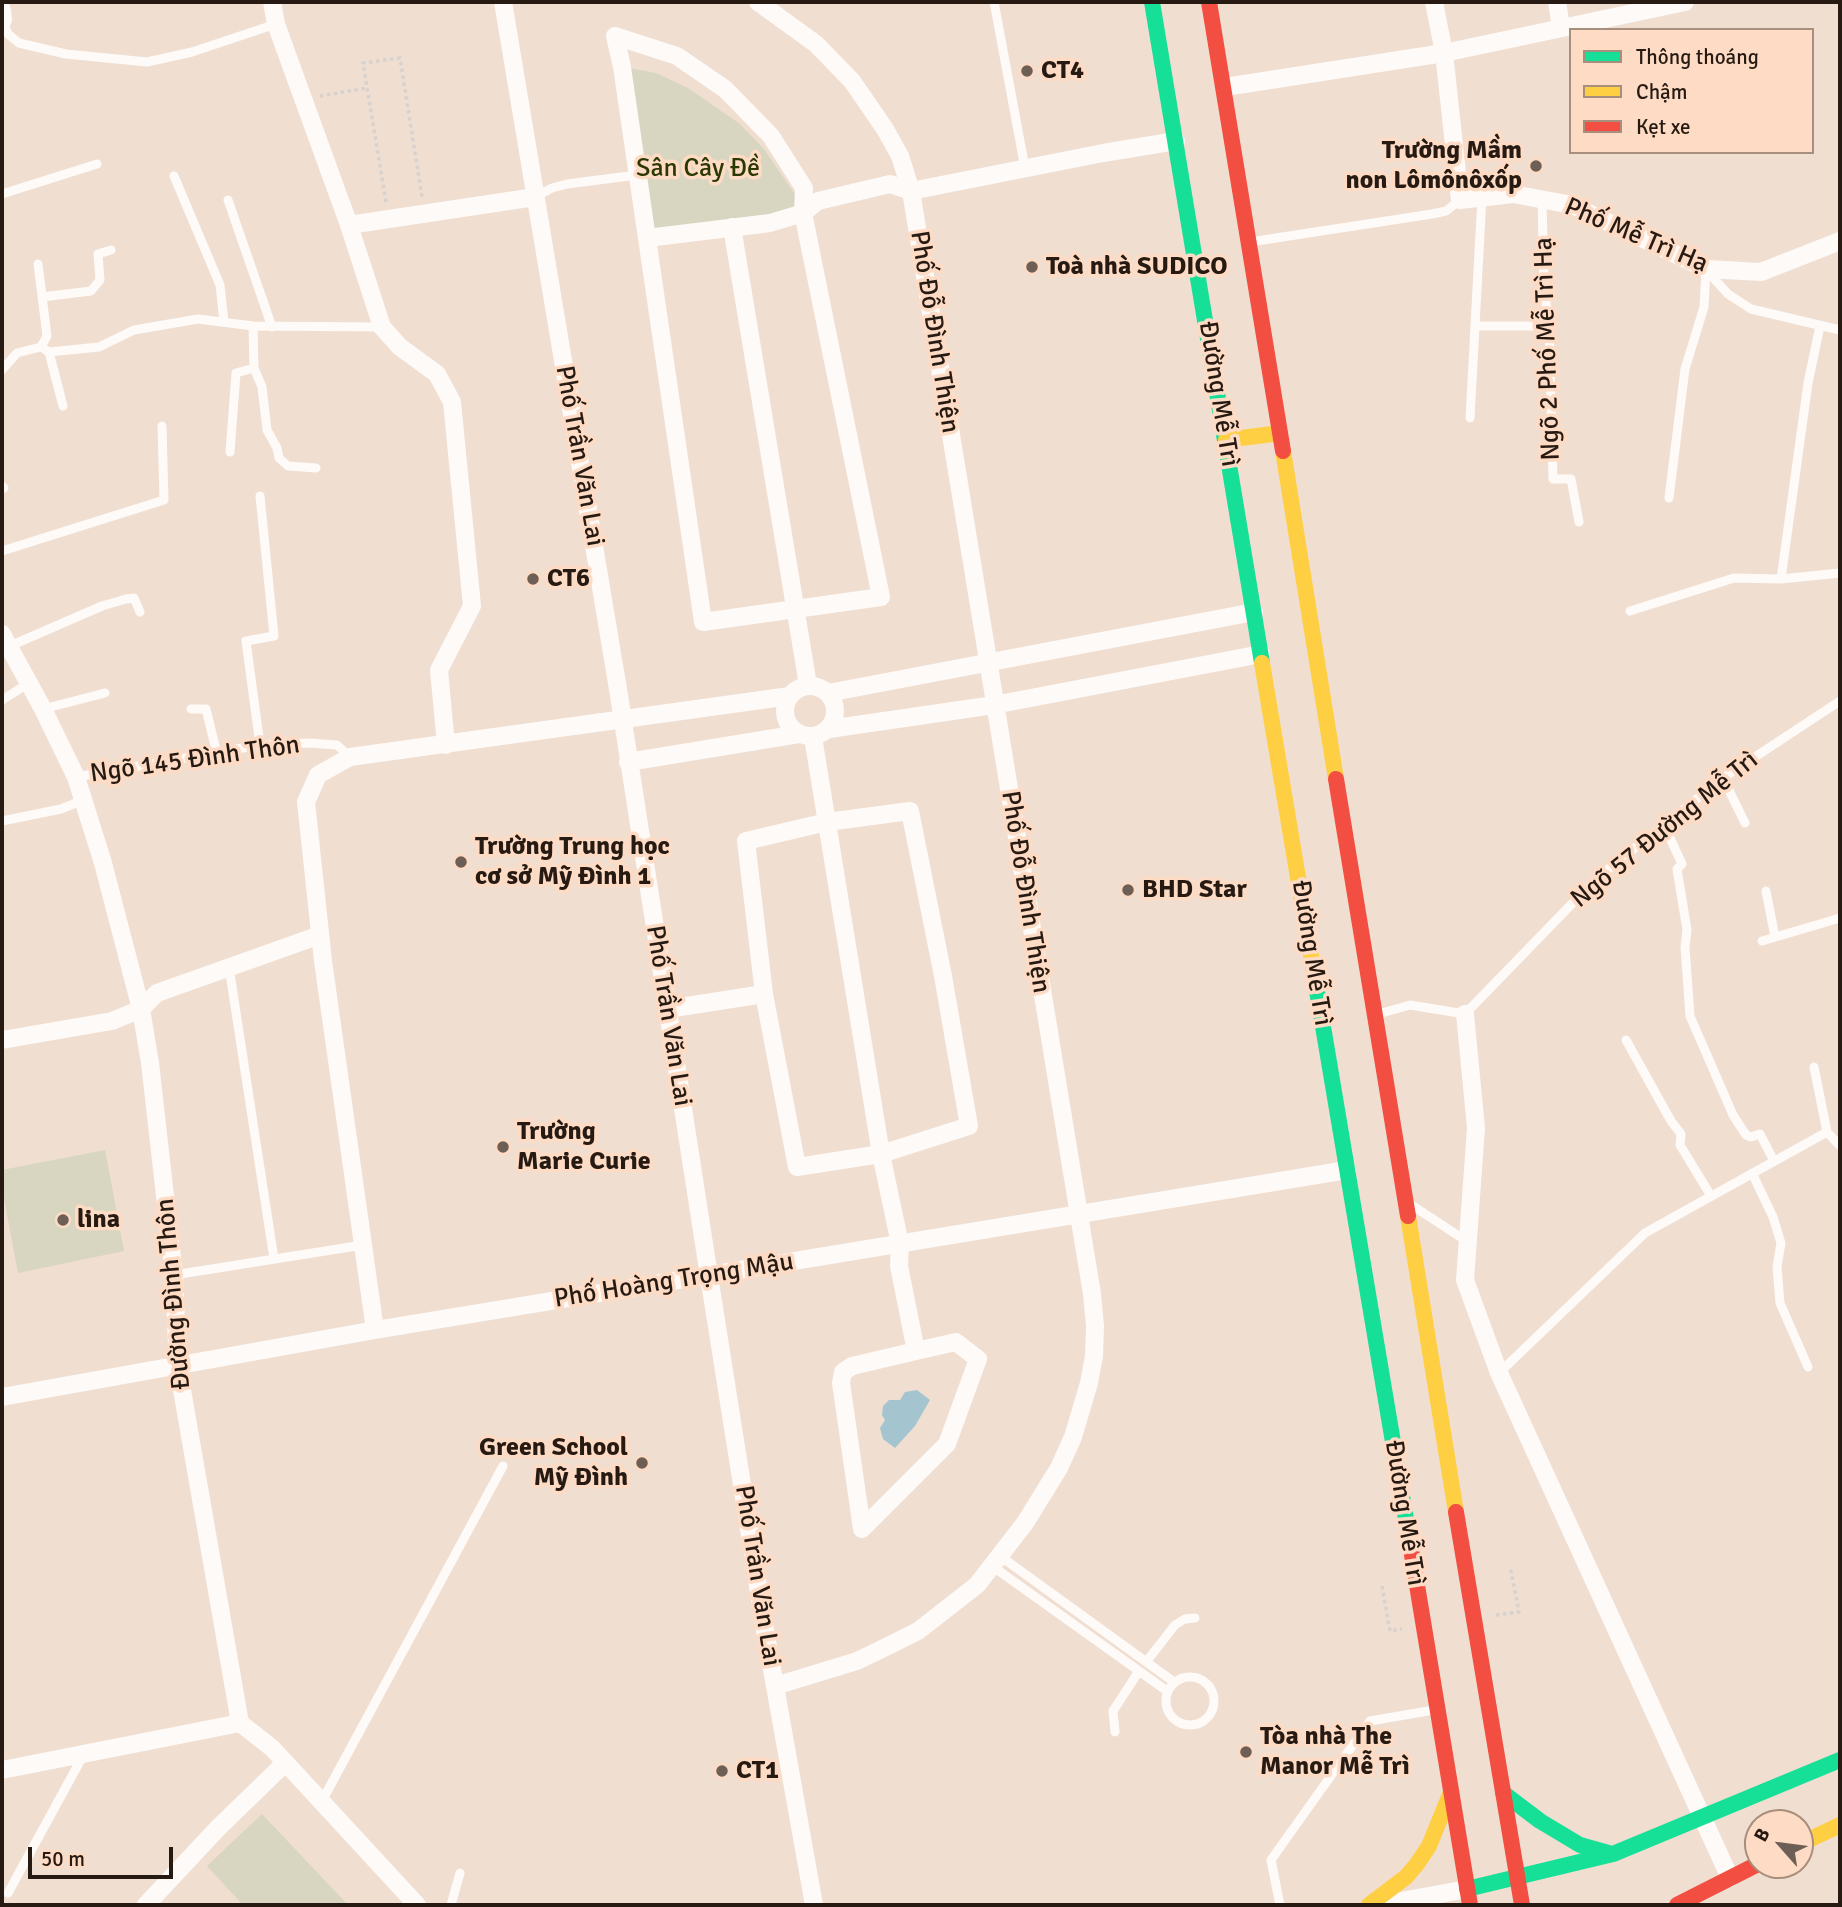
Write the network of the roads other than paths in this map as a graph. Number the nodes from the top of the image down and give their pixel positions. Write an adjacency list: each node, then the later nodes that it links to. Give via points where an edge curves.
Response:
1 (272, 2): 11 (street)
2 (503, 2): 22 (street, Phố Trần Văn Lai)
3 (758, 2): 20 (street, Phố Đỗ Đình Thiện, via 816,44 852,81 900,156)
4 (994, 2): 17 (lane)
5 (1153, 2): 15 (main road, Đường Mễ Trì)
6 (1209, 2): 14 (main road, Đường Mễ Trì)
7 (1434, 2): 13 (street)
8 (1557, 2): 12 (street)
9 (1685, 2): 12 (street)
10 (2, 17): 11 (lane, via 8,34 19,43 66,54 147,62)
11 (276, 24): 28 (street)
12 (1561, 27): 13 (street)
13 (1444, 53): 14 (street); 26 (street)
14 (1224, 87): 32 (main road, Đường Mễ Trì)
15 (1176, 141): 17 (street); 52 (main road, Đường Mễ Trì)
16 (97, 163): 21 (lane)
17 (1025, 168): 20 (street)
18 (637, 175): 22 (lane, via 567,184); 27 (street, via 615,36 677,55 725,89 771,136 804,188); 30 (street)
19 (174, 176): 37 (lane, via 220,285)
20 (911, 191): 27 (street, via 890,184 865,189 818,201); 67 (street, Phố Đỗ Đình Thiện)
21 (2, 194)
22 (535, 197): 28 (street); 78 (street, Phố Trần Văn Lai)
23 (1482, 197): 24 (street, Phố Mễ Trì Hạ, via 1513,194); 26 (street, Phố Mễ Trì Hạ); 39 (lane)
24 (1542, 199): 35 (street, Phố Mễ Trì Hạ, via 1572,205); 40 (lane, Ngõ 2 Phố Mễ Trì Hạ)
25 (228, 200): 42 (lane)
26 (1460, 200): 32 (lane, via 1446,211 1432,214)
27 (803, 213): 29 (street); 61 (street, via 881,597)
28 (349, 225): 43 (street)
29 (732, 227): 30 (street); 61 (street)
30 (647, 238): 61 (street, via 703,622)
31 (1840, 241): 35 (street, Phố Mễ Trì Hạ, via 1761,272)
32 (1248, 243): 51 (main road, Đường Mễ Trì)
33 (111, 250): 36 (lane, via 97,254 100,280 91,290)
34 (38, 264): 36 (lane)
35 (1706, 270): 41 (lane, via 1728,295 1751,309); 56 (lane, via 1704,307 1685,369)
36 (42, 297): 45 (lane)
37 (223, 322): 38 (lane); 45 (lane, via 198,319 134,331 99,347)
38 (253, 326): 42 (lane); 46 (lane)
39 (1476, 326): 40 (lane); 49 (lane)
40 (1549, 326): 57 (lane, Ngõ 2 Phố Mễ Trì Hạ, via 1553,479 1571,479)
41 (1820, 326): 44 (lane); 60 (lane)
42 (272, 327): 43 (lane)
43 (382, 327): 81 (street, via 400,347 437,374 453,402 472,606 439,670)
44 (1840, 330)
45 (45, 349): 47 (lane, via 17,353); 48 (lane)
46 (254, 368): 53 (lane, via 236,373); 54 (lane, via 279,458 288,466)
47 (2, 370)
48 (63, 406)
49 (1470, 418)
50 (162, 426): 58 (lane, via 164,500)
51 (1280, 433): 52 (main road); 102 (main road, Đường Mễ Trì)
52 (1226, 440): 64 (main road, Đường Mễ Trì)
53 (230, 452)
54 (316, 468)
55 (260, 496): 80 (lane, via 274,636 246,641)
56 (1669, 498)
57 (1578, 523)
58 (2, 551)
59 (1840, 573): 60 (lane)
60 (1782, 579): 62 (lane, via 1734,578)
61 (796, 609): 69 (street)
62 (1630, 611)
63 (140, 612): 65 (lane, via 134,598 126,599)
64 (1254, 612): 66 (main road, Đường Mễ Trì); 67 (street)
65 (6, 640): 68 (street, Đường Đình Thôn)
66 (1261, 654): 75 (street); 110 (main road, Đường Mễ Trì)
67 (987, 664): 71 (street); 75 (street, Phố Đỗ Đình Thiện)
68 (29, 684): 73 (lane); 76 (street, Đường Đình Thôn)
69 (808, 685): 71 (street); 72 (street)
70 (106, 693): 76 (lane)
71 (828, 693): 79 (street, via 836,712)
72 (790, 696): 78 (street); 79 (street, via 785,715 792,729)
73 (2, 700)
74 (1840, 701): 86 (lane, Ngõ 57 Đường Mễ Trì)
75 (994, 705): 79 (street); 114 (street, Phố Đỗ Đình Thiện)
76 (43, 709): 85 (street, Đường Đình Thôn)
77 (191, 709): 82 (lane, via 206,709)
78 (622, 720): 81 (street); 84 (street, Phố Trần Văn Lai)
79 (814, 733): 84 (street); 89 (street)
80 (260, 745): 82 (lane, Ngõ 145 Đình Thôn); 83 (lane, Ngõ 145 Đình Thôn, via 337,745)
81 (446, 745): 83 (street)
82 (217, 754): 85 (lane, Ngõ 145 Đình Thôn)
83 (350, 757): 94 (street, via 318,775 306,802)
84 (628, 762): 100 (street, Phố Trần Văn Lai)
85 (76, 777): 87 (street, Đường Đình Thôn)
86 (1723, 778): 90 (lane); 91 (lane, Ngõ 57 Đường Mễ Trì)
87 (83, 800): 88 (lane); 99 (street, Đường Đình Thôn)
88 (2, 821)
89 (827, 822): 98 (street, via 746,841); 108 (street); 108 (street, via 910,811 969,1126)
90 (1745, 823)
91 (1664, 825): 101 (lane, Ngõ 57 Đường Mễ Trì, via 1596,879); 109 (lane, via 1682,864 1677,869 1687,930 1690,1016 1733,1115 1746,1135 1760,1134)
92 (1766, 891): 95 (lane)
93 (1840, 918): 95 (lane)
94 (320, 935): 97 (street); 117 (street)
95 (1775, 937): 96 (lane)
96 (1762, 941)
97 (229, 967): 99 (street, via 157,993); 118 (lane)
98 (764, 994): 100 (street); 108 (street, via 796,1167)
99 (141, 1009): 103 (street, via 113,1021); 119 (street, Đường Đình Thôn)
100 (667, 1009): 120 (street, Phố Trần Văn Lai)
101 (1465, 1014): 102 (lane, via 1410,1005); 115 (street, via 1476,1128)
102 (1375, 1015): 113 (main road, Đường Mễ Trì)
103 (2, 1040)
104 (1626, 1040): 112 (lane)
105 (1814, 1067): 106 (lane)
106 (1827, 1132): 107 (lane); 109 (lane)
107 (1840, 1146)
108 (881, 1154): 116 (street)
109 (1774, 1161): 111 (lane)
110 (1348, 1170): 114 (street, Phố Hoàng Trọng Mậu); 135 (main road, Đường Mễ Trì)
111 (1752, 1173): 112 (lane); 124 (lane, via 1781,1243 1777,1267 1780,1303)
112 (1711, 1196): 125 (lane, via 1645,1233)
113 (1406, 1201): 115 (lane); 143 (main road, Đường Mễ Trì)
114 (1079, 1214): 116 (street, Phố Hoàng Trọng Mậu); 128 (street, Phố Đỗ Đình Thiện, via 1094,1326 1089,1383 1059,1468)
115 (1468, 1242): 125 (street, via 1465,1280)
116 (900, 1244): 120 (street, Phố Hoàng Trọng Mậu); 122 (street, via 899,1266)
117 (363, 1245): 118 (lane); 121 (street)
118 (274, 1259): 119 (lane)
119 (174, 1275): 123 (street, Đường Đình Thôn)
120 (709, 1276): 121 (street, Phố Hoàng Trọng Mậu); 133 (street, Phố Trần Văn Lai)
121 (375, 1330): 123 (street, Phố Hoàng Trọng Mậu)
122 (916, 1350): 122 (street, via 956,1342 978,1359 947,1444 862,1529 843,1372)
123 (178, 1367): 126 (street, Phố Hoàng Trọng Mậu); 136 (street, Đường Đình Thôn)
124 (1808, 1367)
125 (1499, 1373): 145 (street)
126 (2, 1397)
127 (503, 1466): 144 (lane)
128 (996, 1561): 130 (lane); 131 (lane); 133 (street, Phố Đỗ Đình Thiện, via 960,1600 918,1631 857,1661)
129 (1195, 1618): 130 (lane, via 1175,1625)
130 (1146, 1662): 132 (lane)
131 (1139, 1671): 134 (lane); 137 (lane, via 1113,1710)
132 (1174, 1682): 134 (lane); 134 (lane, via 1193,1676 1207,1683 1214,1698 1210,1714 1197,1724 1181,1724 1166,1707)
133 (775, 1686): 158 (street, Phố Trần Văn Lai)
134 (1167, 1691)
135 (1437, 1709): 142 (main road, Đường Mễ Trì); 159 (lane, via 1370,1721 1271,1860)
136 (240, 1723): 138 (street); 140 (street)
137 (1115, 1732)
138 (84, 1754): 141 (street); 153 (lane)
139 (1840, 1760): 145 (main road)
140 (285, 1763): 144 (street); 155 (street)
141 (2, 1770)
142 (1451, 1791): 154 (main road, Đường Mễ Trì); 160 (main road, via 1419,1862)
143 (1503, 1793): 148 (main road, via 1580,1845); 151 (main road, Đường Mễ Trì)
144 (322, 1801): 156 (street)
145 (1703, 1818): 148 (main road); 152 (street)
146 (1840, 1825): 147 (main road)
147 (1814, 1837)
148 (1614, 1854): 151 (main road)
149 (1744, 1871): 152 (main road)
150 (460, 1873): 157 (lane)
151 (1516, 1877): 154 (main road); 162 (main road, Đường Mễ Trì)
152 (1730, 1878): 163 (main road, via 1708,1894)
153 (8, 1893)
154 (1468, 1897): 161 (street)
155 (146, 1905)
156 (417, 1905)
157 (451, 1905)
158 (814, 1905)
159 (1280, 1905)
160 (1369, 1905)
161 (1379, 1905)
162 (1522, 1905)
163 (1677, 1905)

